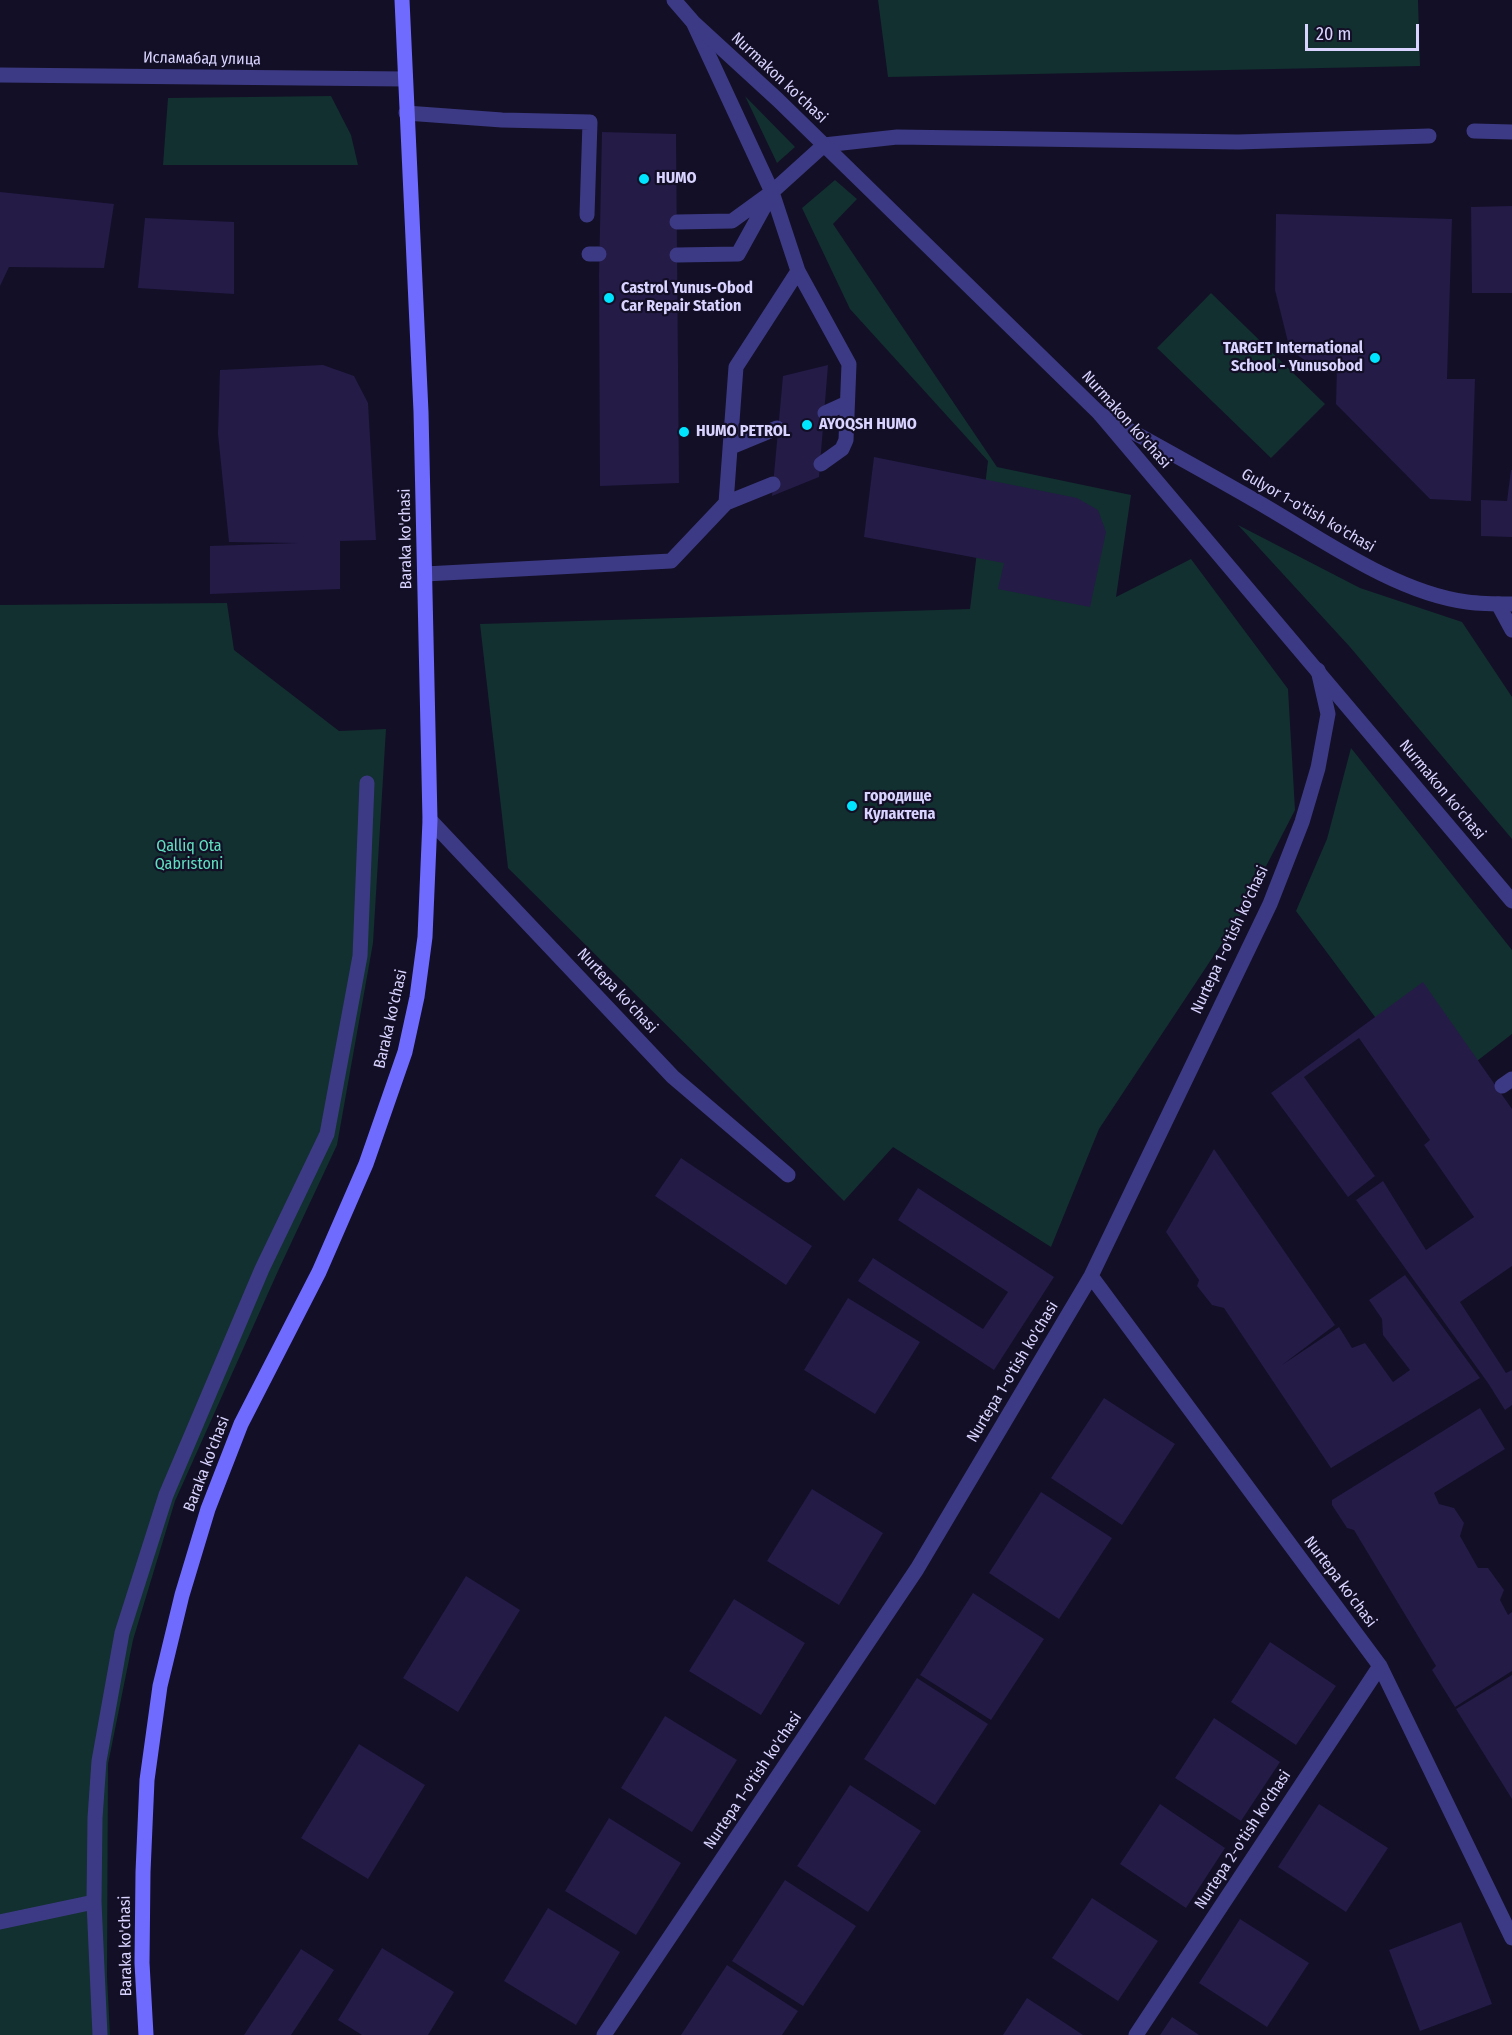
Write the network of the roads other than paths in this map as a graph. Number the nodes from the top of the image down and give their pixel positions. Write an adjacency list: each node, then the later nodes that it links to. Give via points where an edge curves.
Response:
1 (402, 0): 5 (main road, Baraka ko'chasi)
2 (674, 0): 3 (street, Nurmakon ko'chasi)
3 (693, 22): 10 (street, Nurmakon ko'chasi); 11 (street)
4 (0, 75): 5 (street, Исламабад улица)
5 (405, 79): 6 (main road, Baraka ko'chasi)
6 (406, 113): 12 (street, via 590,122); 24 (main road, Baraka ko'chasi, via 417,294)
7 (1474, 131): 8 (street)
8 (1512, 132)
9 (1429, 136): 10 (street, via 1239,142 897,137)
10 (824, 145): 11 (street); 18 (street, Nurmakon ko'chasi)
11 (772, 192): 13 (street, via 732,221); 14 (street, via 738,254); 15 (street)
12 (592, 220)
13 (677, 222)
14 (677, 255)
15 (798, 271): 16 (street, via 849,364); 20 (street, via 736,368)
16 (847, 403): 17 (street); 21 (street, via 846,440 842,449)
17 (825, 413)
18 (1099, 413): 25 (street, Gulyor 1-o'tish ko'chasi, via 1402,583 1465,602); 27 (street, Nurmakon ko'chasi)
19 (777, 428): 20 (street)
20 (731, 447): 23 (street)
21 (821, 464)
22 (773, 483): 23 (street)
23 (726, 503): 24 (street, via 671,561)
24 (425, 574): 29 (main road, Baraka ko'chasi)
25 (1505, 604): 26 (street)
26 (1512, 630)
27 (1318, 670): 30 (street, Nurmakon ko'chasi); 32 (street, Nurtepa 1-o'tish ko'chasi, via 1328,714 1302,822 1270,904)
28 (367, 783): 34 (street, via 360,956 327,1134 262,1269 166,1495 122,1633 99,1761)
29 (430, 820): 31 (street, Nurtepa ko'chasi, via 673,1077); 38 (main road, Baraka ko'chasi, via 425,937 405,1052 366,1164 319,1272 241,1424 208,1509 160,1686 147,1780 143,1872)
30 (1512, 901)
31 (788, 1175)
32 (1091, 1276): 33 (street, Nurtepa ko'chasi); 39 (street, Nurtepa 1-o'tish ko'chasi, via 917,1569)
33 (1380, 1666): 36 (street, Nurtepa ko'chasi); 40 (street, Nurtepa 2-o'tish ko'chasi)
34 (94, 1902): 35 (street); 37 (street)
35 (0, 1922)
36 (1512, 1938)
37 (100, 2035)
38 (146, 2035)
39 (604, 2035)
40 (1136, 2035)

